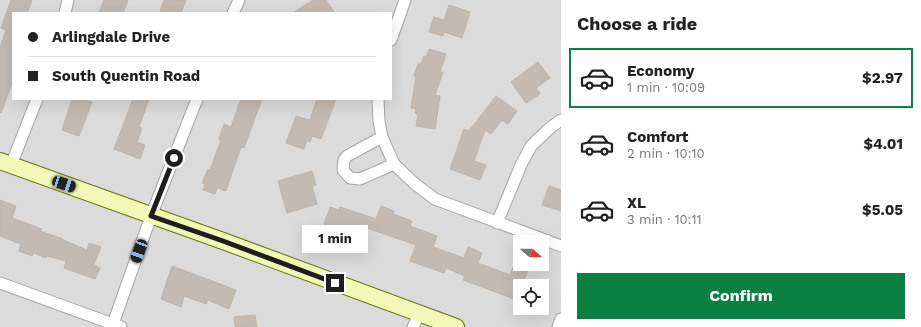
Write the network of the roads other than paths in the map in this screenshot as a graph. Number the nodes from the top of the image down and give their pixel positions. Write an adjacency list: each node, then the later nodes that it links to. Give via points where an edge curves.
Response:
1 (68, 0): 4 (street)
2 (239, 0): 5 (street)
3 (405, 0): 6 (street)
4 (65, 12)
5 (233, 12)
6 (392, 37)
7 (37, 100): 12 (street)
8 (197, 100): 14 (street)
9 (378, 100): 11 (street)
10 (561, 120): 15 (street, via 531,146)
11 (382, 138): 13 (street); 13 (street, via 347,156 343,170 350,178 360,179)
12 (6, 163): 14 (main road)
13 (394, 164): 15 (street, via 436,199)
14 (151, 216): 19 (main road, via 223,241); 20 (street)
15 (497, 223): 16 (street)
16 (561, 246)
17 (0, 283): 20 (street)
18 (561, 319): 22 (street)
19 (416, 321): 21 (main road)
20 (117, 326)
21 (456, 327)
22 (558, 327)

